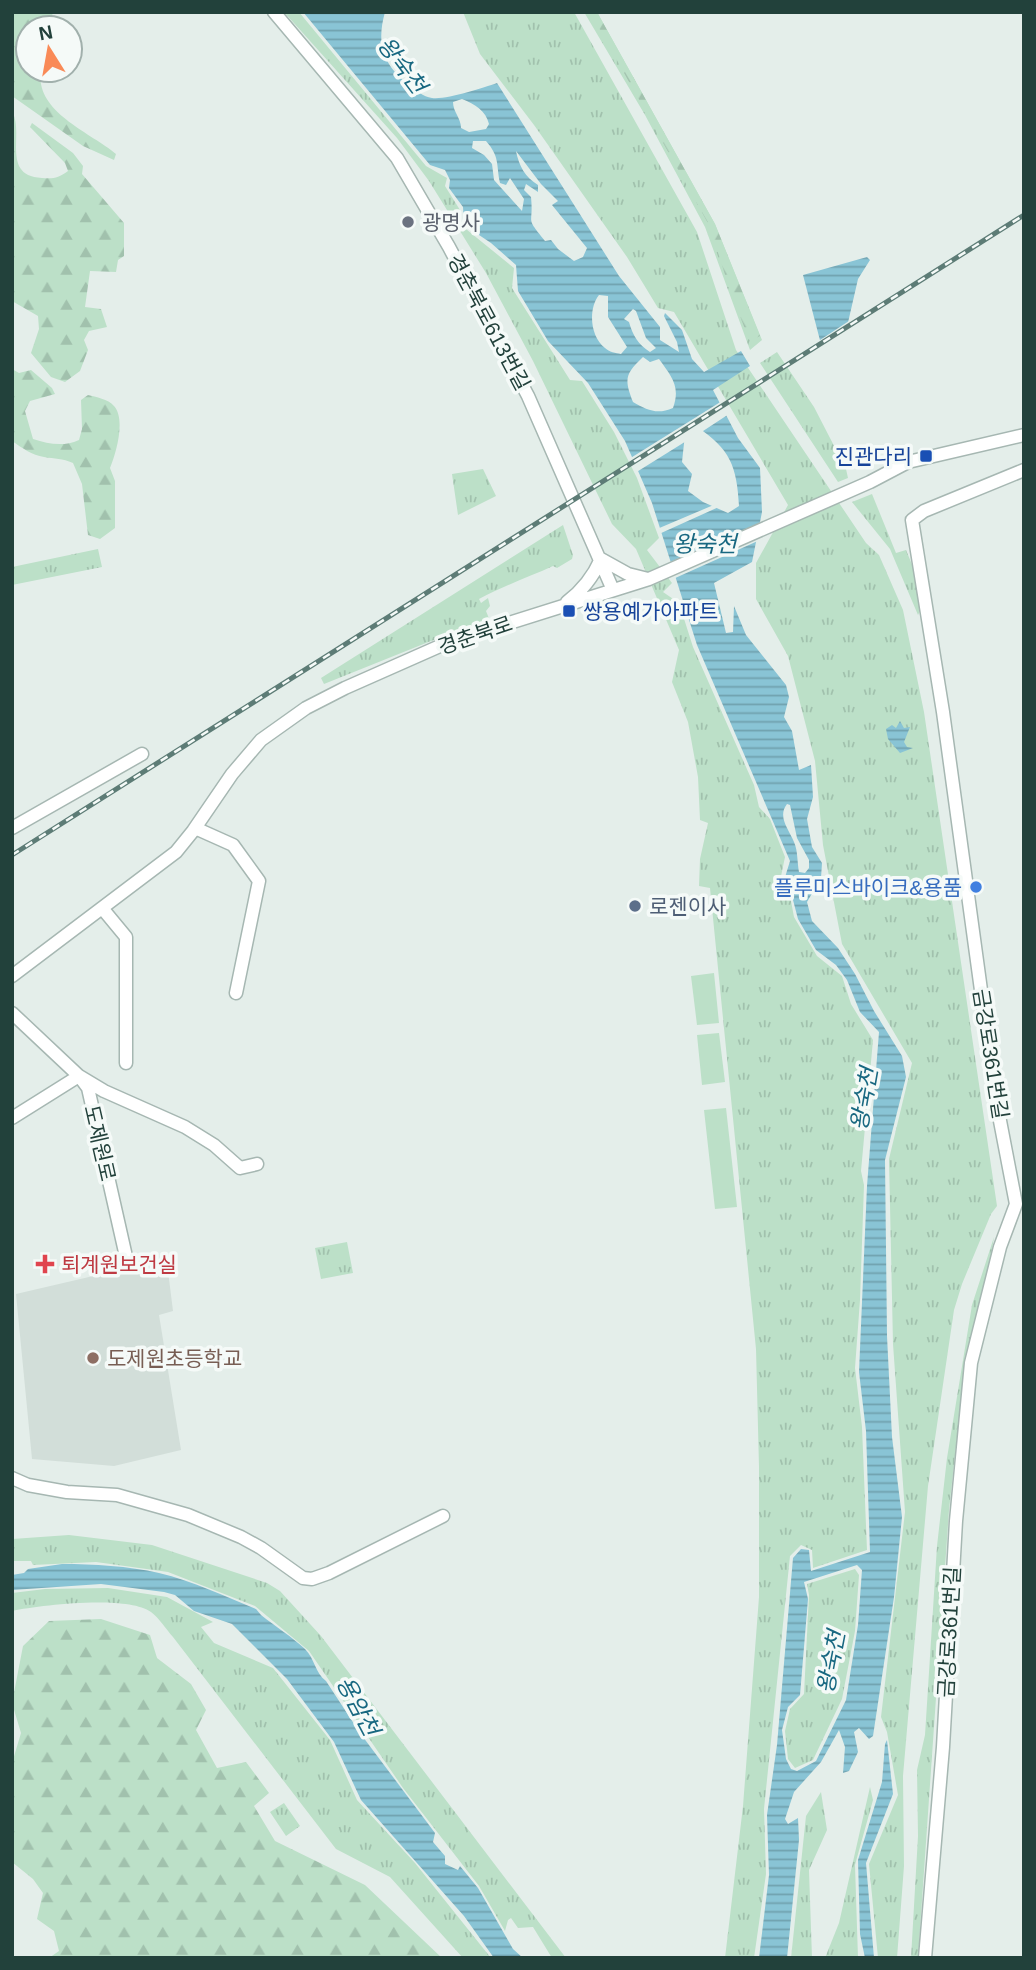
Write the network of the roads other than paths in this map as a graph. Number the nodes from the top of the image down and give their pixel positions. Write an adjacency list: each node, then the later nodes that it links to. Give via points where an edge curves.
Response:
1 (274, 12): 4 (street, 경춘북로613번길, via 397,158 528,396)
2 (1024, 435): 5 (street, 경춘북로, via 908,462)
3 (1024, 470): 22 (street, 금강로361번길, via 924,510 912,520 996,1100 1016,1204 1000,1247 971,1363)
4 (601, 559): 5 (street); 6 (street, 경춘북로613번길); 7 (street, via 594,575)
5 (649, 579): 6 (street, 경춘북로)
6 (613, 590): 7 (street, 경춘북로)
7 (559, 607): 10 (street, 경춘북로, via 449,642 306,708 261,740)
8 (142, 754): 9 (street)
9 (12, 828)
10 (195, 828): 11 (street, 경춘북로, via 176,852); 13 (street, via 233,845 260,881)
11 (102, 908): 12 (street, 경춘북로); 15 (street, via 126,937)
12 (12, 976)
13 (236, 993)
14 (12, 1013): 16 (street, 도제원로)
15 (126, 1063)
16 (79, 1076): 17 (street); 18 (street, via 185,1127 240,1168); 19 (street, 도제원로, via 88,1088)
17 (12, 1118)
18 (257, 1164)
19 (127, 1261)
20 (12, 1478): 21 (street, via 67,1492 117,1495 188,1515 242,1537 303,1578 312,1579)
21 (443, 1516)
22 (925, 1958)

